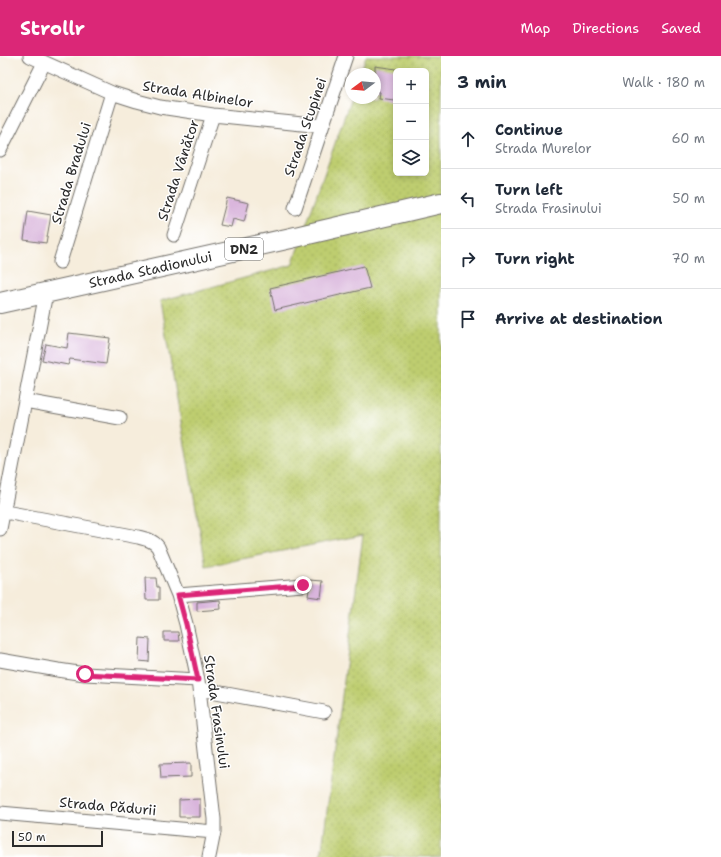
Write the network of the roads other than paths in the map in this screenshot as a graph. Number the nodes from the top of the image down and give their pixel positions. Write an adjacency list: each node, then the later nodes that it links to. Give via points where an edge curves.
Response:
1 (30, 56): 3 (street, Strada Albinelor)
2 (346, 56): 6 (street, Strada Stupinei)
3 (44, 63): 4 (street, Strada Albinelor); 7 (street)
4 (112, 93): 5 (street, Strada Albinelor, via 137,102); 11 (street, Strada Bradului)
5 (213, 115): 6 (street, Strada Albinelor); 10 (street, Strada Vânător)
6 (322, 126): 9 (street, Strada Stupinei)
7 (0, 150)
8 (441, 204): 12 (main road, Strada Stadionului / DN2)
9 (295, 208)
10 (174, 235)
11 (60, 262)
12 (46, 293): 13 (main road, Strada Stadionului / DN2); 14 (street)
13 (0, 303)
14 (25, 401): 15 (street); 16 (street)
15 (120, 418)
16 (2, 511): 17 (street); 19 (street, Strada Frasinului, via 151,541 161,553)
17 (0, 529)
18 (303, 585): 19 (street)
19 (178, 595): 21 (street, Strada Frasinului)
20 (0, 660): 21 (street, via 85,674)
21 (199, 685): 22 (street); 24 (street, Strada Frasinului)
22 (324, 712)
23 (0, 813): 24 (street, Strada Pădurii)
24 (214, 832): 25 (street, Strada Frasinului)
25 (209, 857)

